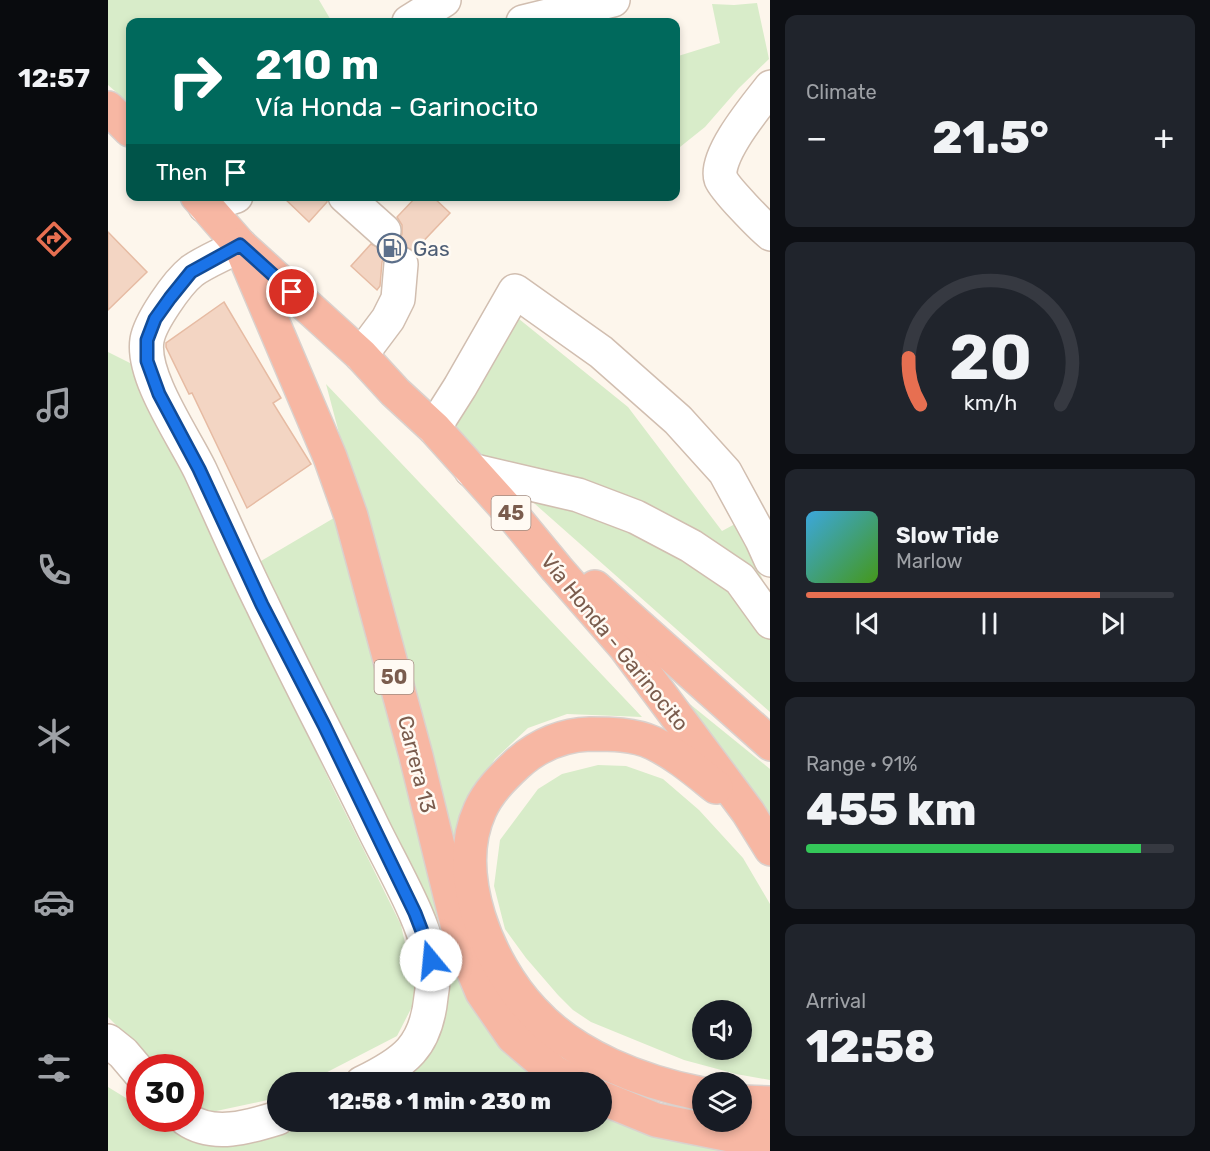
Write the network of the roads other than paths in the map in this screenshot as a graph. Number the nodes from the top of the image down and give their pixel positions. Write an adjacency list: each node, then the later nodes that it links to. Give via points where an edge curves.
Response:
1 (444, 0): 3 (street)
2 (613, 0): 4 (street)
3 (415, 18)
4 (539, 18)
5 (770, 88): 11 (street, via 740,127 721,164 721,179)
6 (108, 108): 7 (highway)
7 (126, 126)
8 (201, 201): 12 (highway, Vía Honda - Garinocito / 45)
9 (351, 201): 10 (street)
10 (384, 231)
11 (770, 233)
12 (240, 245): 14 (highway, Vía Honda - Garinocito / 45); 25 (street, via 191,272 170,298 155,319 147,340 147,361 159,394 324,725 428,947 434,974 425,1027 404,1059); 26 (highway, Carrera 13 / 50, via 351,516 462,944 482,992 513,1037)
13 (401, 264): 14 (street, via 398,299)
14 (361, 355): 15 (highway, Vía Honda - Garinocito / 45)
15 (434, 428): 16 (highway, Vía Honda - Garinocito / 45); 18 (street, via 515,291 601,352 678,420 725,472)
16 (471, 470): 17 (highway, Vía Honda - Garinocito / 45); 19 (street, via 578,495 636,517 691,546 740,579)
17 (515, 518): 20 (highway); 21 (highway, Vía Honda - Garinocito / 45, via 625,647)
18 (770, 558)
19 (770, 621)
20 (770, 743)
21 (748, 812): 22 (highway); 27 (highway, via 690,766 651,742 617,734 570,735 531,752 498,781 479,811 470,848 472,894 485,937 508,980 532,1011 565,1040 605,1062 654,1082)
22 (770, 847)
23 (108, 1041): 24 (street)
24 (126, 1057)
25 (384, 1072)
26 (554, 1072)
27 (692, 1092)
28 (612, 1102): 33 (highway, via 656,1120 730,1135)
29 (752, 1102): 30 (highway)
30 (770, 1103)
31 (267, 1121): 32 (street, via 245,1128)
32 (204, 1126)
33 (770, 1135)

